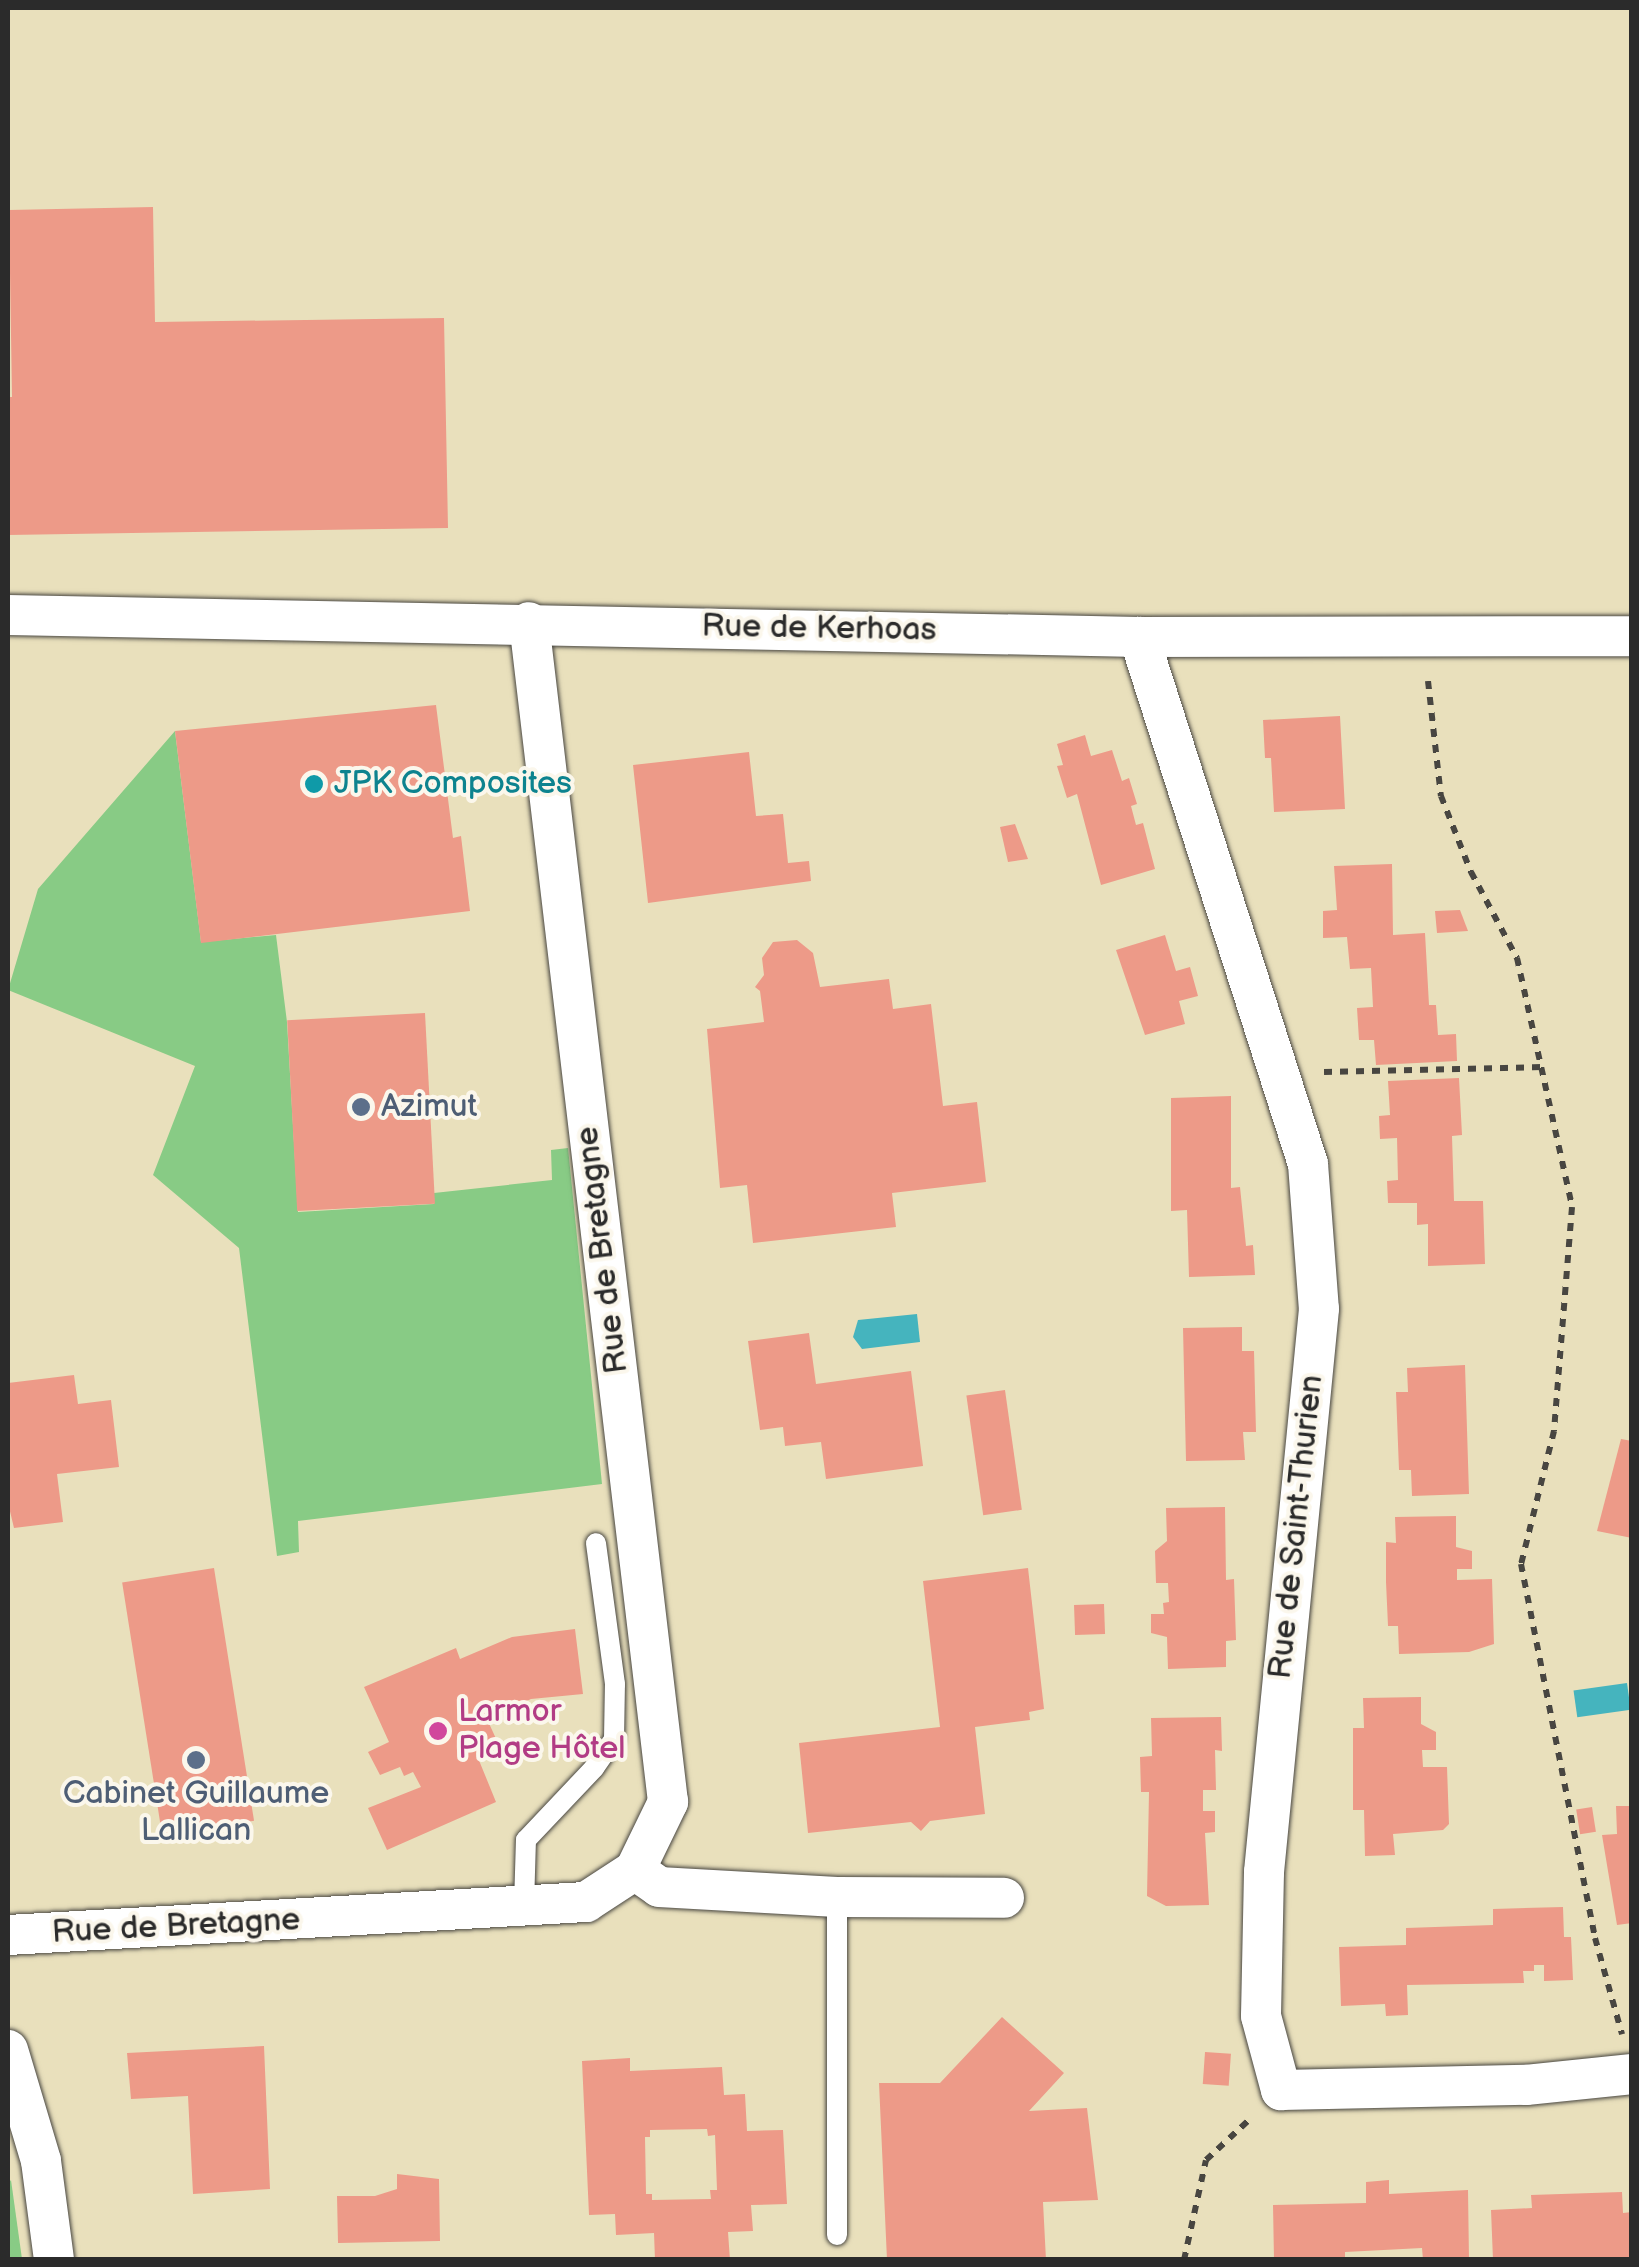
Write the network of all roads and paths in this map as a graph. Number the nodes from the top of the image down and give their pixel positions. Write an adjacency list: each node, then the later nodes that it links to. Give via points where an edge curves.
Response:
1 (8, 615): 2 (street, Rue de Kerhoas)
2 (529, 622): 4 (street, Rue de Kerhoas); 9 (street, Rue de Bretagne, via 668,1802)
3 (1632, 636): 4 (street, Rue de Kerhoas)
4 (1139, 637): 7 (street, Rue de Saint-Thurien)
5 (1431, 729): 6 (path, via 1441,796 1516,958)
6 (1542, 1068): 7 (path); 15 (path, via 1572,1207 1554,1430 1522,1564 1596,1938)
7 (1279, 1073): 16 (street, Rue de Saint-Thurien, via 1308,1164 1318,1308 1264,1872 1261,2016)
8 (596, 1543): 12 (lane, via 615,1684 614,1739 526,1840)
9 (635, 1870): 10 (street, via 659,1888); 12 (street, Rue de Bretagne, via 586,1902)
10 (837, 1897): 11 (street); 17 (lane)
11 (1004, 1898)
12 (524, 1906): 13 (street, Rue de Bretagne)
13 (8, 1936)
14 (8, 2050): 18 (street, via 41,2162)
15 (1628, 2057): 16 (street, via 1526,2086)
16 (1281, 2090): 19 (path, via 1206,2160)
17 (837, 2235)
18 (54, 2260)
19 (1184, 2260)

